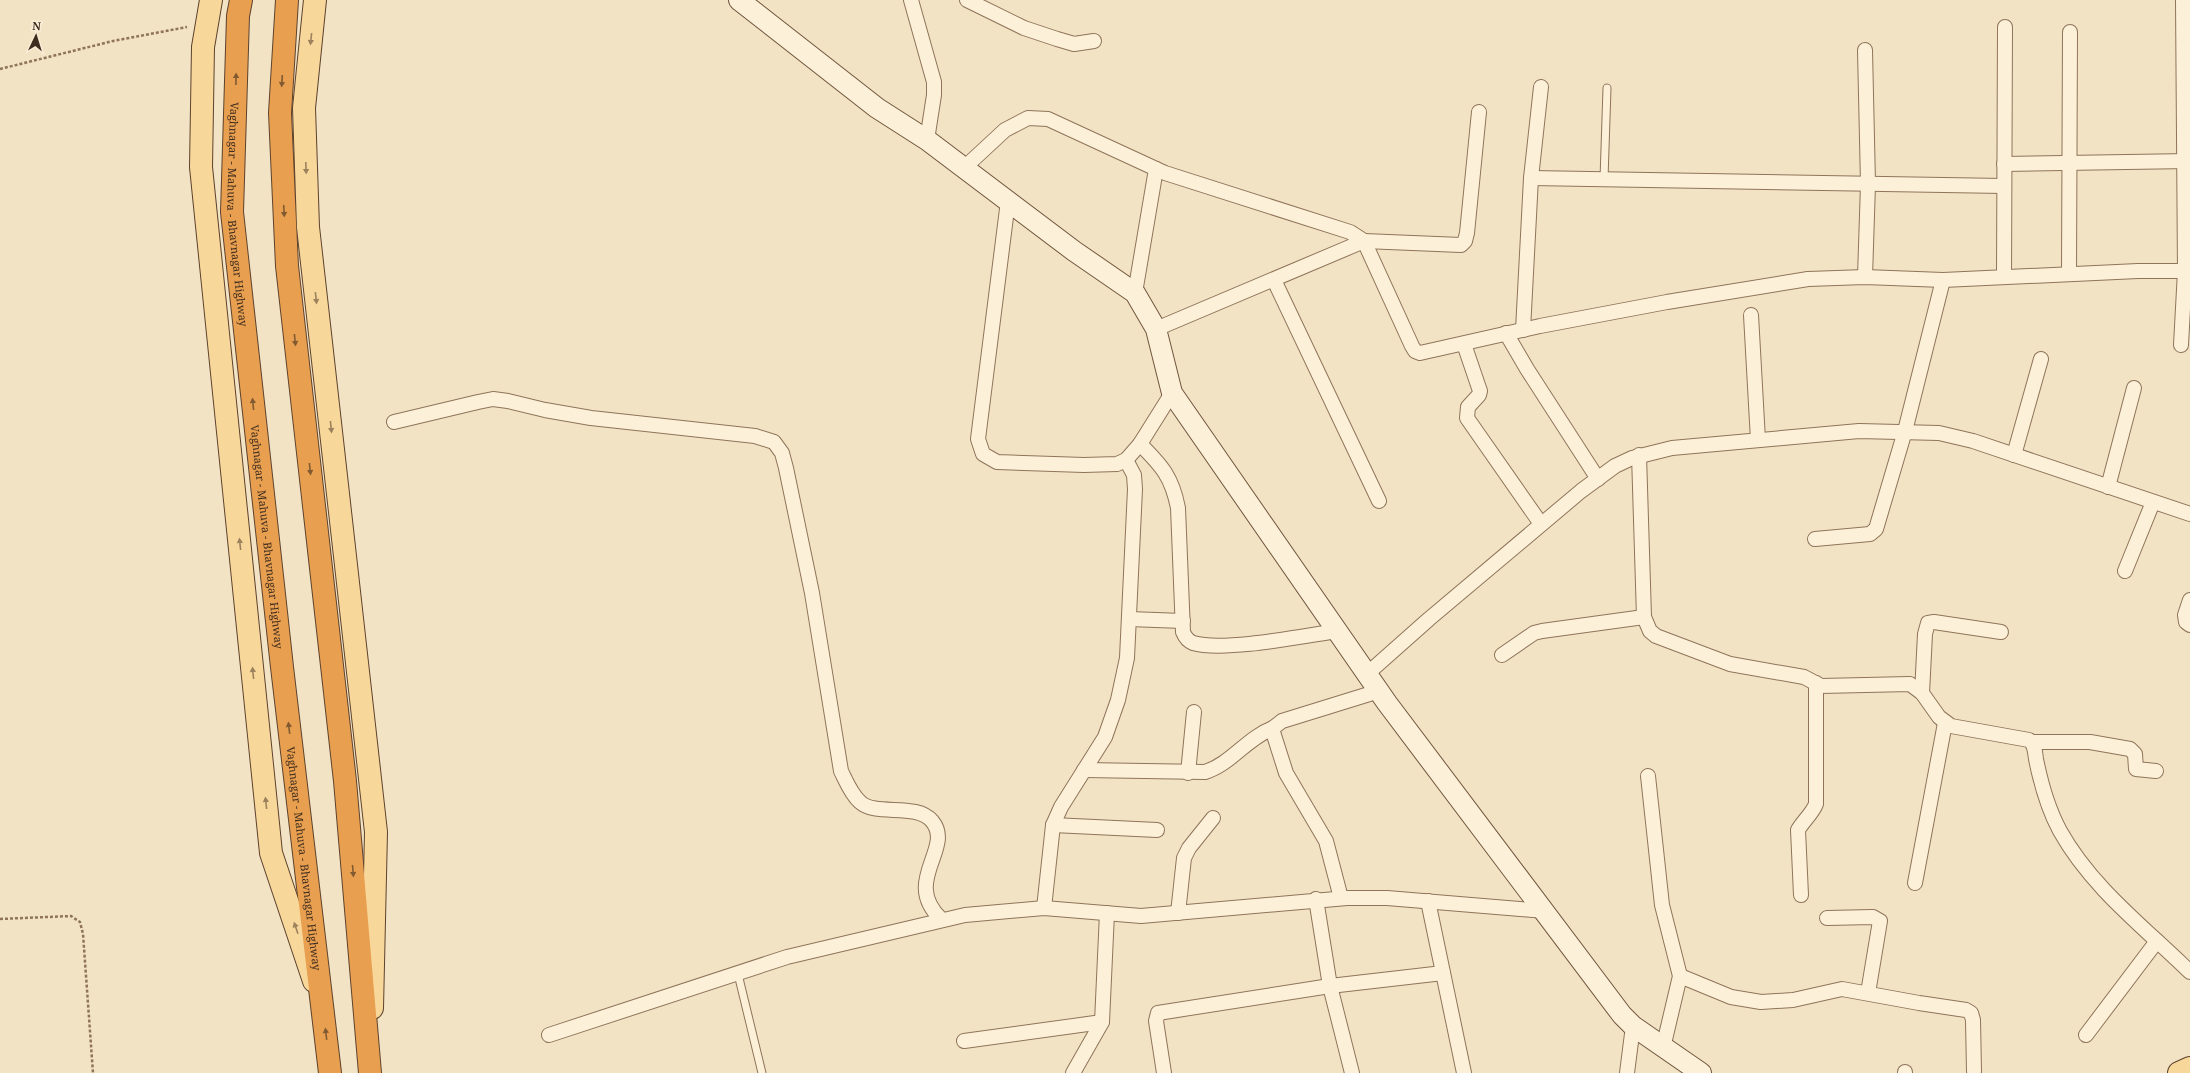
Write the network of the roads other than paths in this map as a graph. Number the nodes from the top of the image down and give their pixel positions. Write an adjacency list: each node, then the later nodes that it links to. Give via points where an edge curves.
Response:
1 (211, 0): 100 (main road, one-way to 1, via 271,854 201,167 203,47)
2 (241, 0): 100 (highway, Vaghnagar - Mahuva - Bhavnagar Highway, one-way to 2, via 232,212 238,16)
3 (287, 0): 110 (highway, one-way to 110, via 280,113 287,266 349,832)
4 (315, 0): 110 (main road, one-way to 110, via 304,108 308,227 376,832)
5 (739, 0): 16 (street, via 877,108)
6 (910, 0): 16 (street, via 934,82)
7 (967, 0): 11 (street, via 1024,28 1062,41 1074,44)
8 (2184, 0): 17 (street)
9 (2005, 27): 19 (street)
10 (2070, 32): 18 (street)
11 (1094, 41)
12 (1865, 50): 24 (street)
13 (1541, 87): 22 (street)
14 (1607, 88): 23 (lane)
15 (1479, 112): 27 (street, via 1465,241 1455,246)
16 (927, 140): 20 (street)
17 (2187, 161): 18 (street); 28 (street)
18 (2070, 163): 19 (street); 29 (street)
19 (2004, 164): 25 (street)
20 (964, 168): 21 (street, via 1005,130 1028,118 1036,117 1061,124); 26 (street)
21 (1156, 169): 27 (street, via 1350,232); 34 (street)
22 (1531, 178): 23 (street); 37 (street)
23 (1604, 179): 24 (street)
24 (1868, 184): 25 (street); 30 (street)
25 (2004, 186): 31 (street)
26 (1008, 201): 34 (street); 50 (street, via 978,439 983,454 997,462 1084,465 1118,464)
27 (1364, 241): 32 (street); 39 (street, via 1415,351 1428,352)
28 (2187, 271): 29 (street); 40 (street)
29 (2069, 274): 31 (street)
30 (1865, 277): 33 (street); 37 (street, via 1808,279 1773,284)
31 (2004, 277): 33 (street)
32 (1274, 280): 36 (street); 53 (street)
33 (1943, 280): 45 (street)
34 (1135, 293): 36 (street)
35 (1750, 315): 46 (street)
36 (1156, 329): 43 (street)
37 (1523, 330): 38 (street)
38 (1506, 333): 39 (street); 51 (street)
39 (1464, 344): 56 (street, via 1480,390 1468,408 1467,418)
40 (2181, 345)
41 (2041, 359): 49 (street)
42 (2134, 388): 52 (street)
43 (1172, 392): 47 (street); 64 (street)
44 (394, 422): 92 (street, via 493,399 591,418 728,432 756,436 774,442 782,453 808,571 841,771 860,803 872,807 920,812 932,820 938,830 938,842 926,881 926,898 931,909)
45 (1905, 431): 46 (street, via 1859,431); 49 (street, via 1939,433); 57 (street, via 1874,533)
46 (1758, 440): 48 (street, via 1672,448)
47 (1140, 444): 50 (street); 62 (street, via 1160,464 1174,488 1178,508)
48 (1639, 455): 51 (street, via 1615,466); 60 (street)
49 (2014, 455): 52 (street)
50 (1126, 460): 61 (street, via 1134,475 1135,489)
51 (1598, 479): 56 (street)
52 (2108, 487): 54 (street)
53 (1379, 501)
54 (2153, 502): 55 (street); 58 (street)
55 (2190, 514)
56 (1542, 524): 67 (street)
57 (1815, 539)
58 (2125, 571)
59 (2190, 600): 63 (street, via 2184,618)
60 (1644, 617): 66 (street, via 1534,633); 68 (street, via 1650,631 1656,636 1730,664 1804,677)
61 (1129, 619): 62 (street); 75 (street, via 1127,658 1118,700 1104,737)
62 (1183, 621): 64 (street, via 1186,638 1202,645 1230,645)
63 (2190, 625)
64 (1337, 631): 67 (street)
65 (2001, 632): 70 (street, via 1928,623 1924,634)
66 (1502, 655)
67 (1367, 674): 69 (street)
68 (1816, 684): 70 (street, via 1826,686 1901,683 1916,686); 83 (street, via 1816,804 1798,830)
69 (1379, 691): 73 (street, via 1282,721); 88 (street)
70 (1922, 693): 72 (street)
71 (1194, 712): 77 (street)
72 (1945, 723): 74 (street, via 1963,729 2023,738); 82 (street)
73 (1273, 728): 77 (street, via 1251,739 1217,768); 84 (street, via 1286,773 1326,841)
74 (2032, 742): 76 (street, via 2090,742 2130,749 2135,754 2136,769); 93 (street, via 2048,804 2068,844 2110,898)
75 (1084, 770): 77 (street); 80 (street)
76 (2156, 771)
77 (1188, 773)
78 (1648, 776): 97 (street, via 1662,905)
79 (1213, 818): 90 (street, via 1188,848 1184,858)
80 (1053, 825): 81 (street); 87 (street)
81 (1157, 830)
82 (1915, 883)
83 (1801, 895)
84 (1341, 898): 85 (street); 86 (street)
85 (1316, 899): 90 (street); 98 (street)
86 (1428, 901): 88 (street); 95 (street)
87 (1044, 908): 89 (street); 92 (street)
88 (1544, 911): 102 (street, via 1622,1014)
89 (1107, 913): 90 (street, via 1129,916); 101 (street)
90 (1178, 913)
91 (1827, 918): 99 (street, via 1873,917 1880,921)
92 (941, 919): 96 (street, via 794,955)
93 (2157, 941): 94 (street); 104 (street)
94 (2190, 972)
95 (1443, 973): 98 (street); 115 (street)
96 (738, 974): 103 (street); 111 (lane)
97 (1680, 976): 99 (street, via 1731,997 1761,1002 1793,1000 1842,989); 106 (street)
98 (1330, 986): 113 (street, via 1158,1013 1156,1021); 114 (street)
99 (1868, 993): 108 (street, via 1971,1013)
100 (322, 1005): 109 (highway, Vaghnagar - Mahuva - Bhavnagar Highway, one-way to 100)
101 (1102, 1022): 105 (street); 112 (street)
102 (1634, 1026): 106 (street); 116 (street)
103 (549, 1035)
104 (2086, 1035)
105 (964, 1041)
106 (1663, 1048): 117 (street)
107 (2190, 1068): 118 (main road)
108 (1974, 1071)
109 (330, 1073)
110 (371, 1073)
111 (762, 1073)
112 (1073, 1073)
113 (1164, 1073)
114 (1352, 1073)
115 (1464, 1073)
116 (1627, 1073)
117 (1701, 1073)
118 (2180, 1073)

